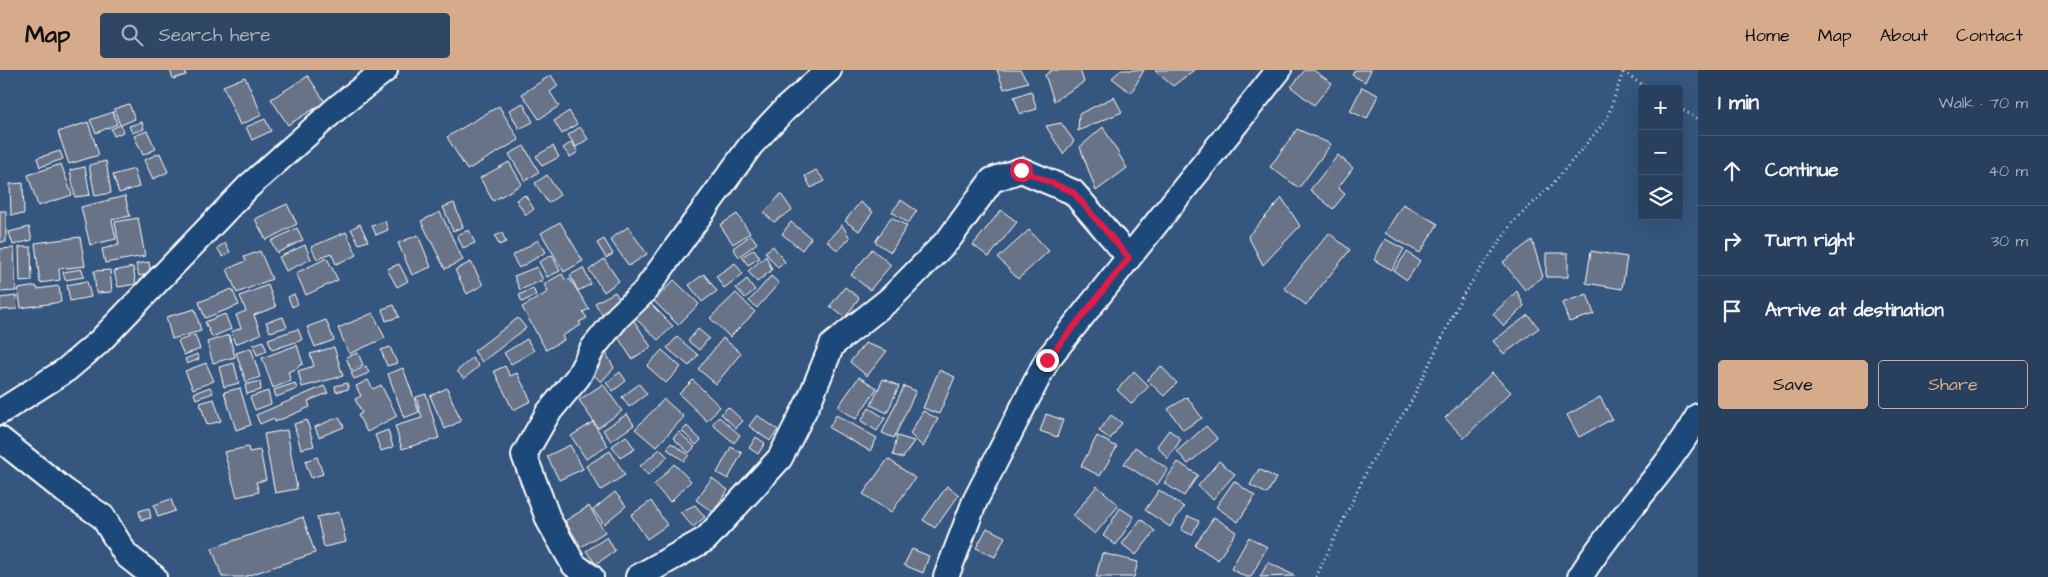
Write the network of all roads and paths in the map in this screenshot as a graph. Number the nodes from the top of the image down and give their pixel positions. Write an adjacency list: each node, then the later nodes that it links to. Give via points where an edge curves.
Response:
1 (386, 70): 9 (street, via 338,107 248,187 99,342 66,370)
2 (829, 70): 13 (street, via 751,145 644,292 593,348 578,377 548,413 524,455 549,521 574,565)
3 (1279, 70): 8 (street)
4 (1621, 71): 5 (path); 16 (path, via 1608,119 1551,186 1513,222 1462,296 1411,402 1372,462)
5 (1643, 85)
6 (1683, 110): 7 (path)
7 (1698, 119)
8 (1129, 258): 14 (street, via 1073,192 1021,170 992,180 949,240 890,299 832,345 810,399 780,458 706,539); 15 (street, via 1047,360 975,501)
9 (0, 412)
10 (1698, 416): 17 (street, via 1682,444)
11 (0, 439): 12 (street, via 103,517 126,555)
12 (154, 577)
13 (591, 577)
14 (638, 577)
15 (946, 577)
16 (1316, 577)
17 (1580, 577)

